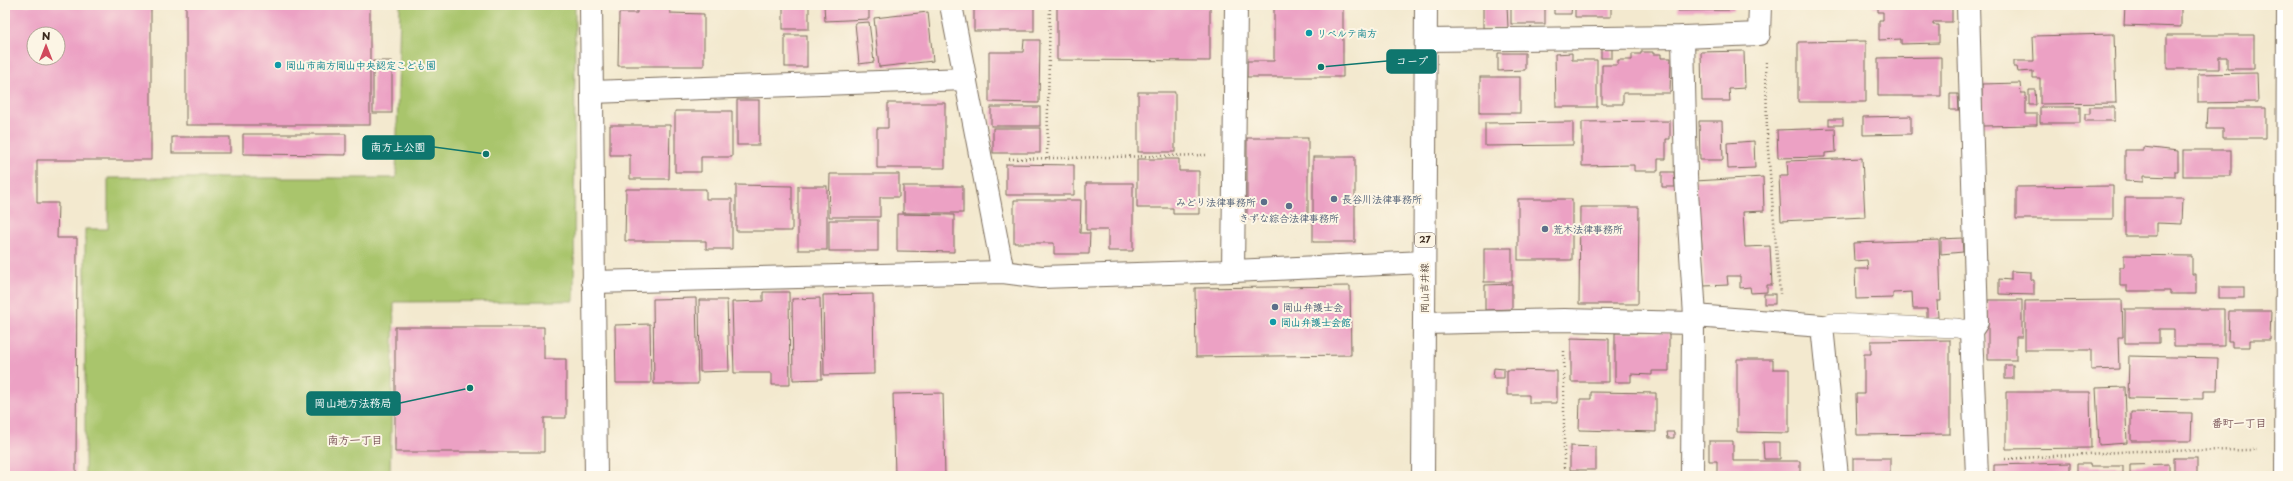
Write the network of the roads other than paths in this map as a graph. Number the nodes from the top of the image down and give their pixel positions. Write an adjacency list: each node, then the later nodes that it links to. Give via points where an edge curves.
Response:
1 (591, 5): 11 (street)
2 (951, 5): 10 (street)
3 (1236, 5): 13 (street)
4 (1426, 5): 9 (street, 岡山吉井線 / 27)
5 (1760, 5): 8 (street, via 1759,34)
6 (1968, 5): 19 (street, via 1977,322)
7 (2288, 5): 25 (street)
8 (1683, 38): 9 (street); 16 (street, via 1686,176)
9 (1426, 40): 12 (street, 岡山吉井線 / 27)
10 (966, 79): 11 (street); 14 (street)
11 (592, 92): 15 (street)
12 (1424, 262): 13 (street, via 1358,263); 17 (street, 岡山吉井線 / 27)
13 (1233, 271): 14 (street, via 1041,277)
14 (1003, 272): 15 (street)
15 (593, 282): 21 (street)
16 (1694, 319): 17 (street); 18 (street); 23 (street)
17 (1424, 323): 22 (street, 岡山吉井線 / 27)
18 (1822, 326): 19 (lane, via 1831,323 1957,328); 24 (street)
19 (1971, 331): 20 (street)
20 (1976, 468)
21 (596, 476)
22 (1423, 476)
23 (1692, 476)
24 (1836, 476)
25 (2286, 476)

